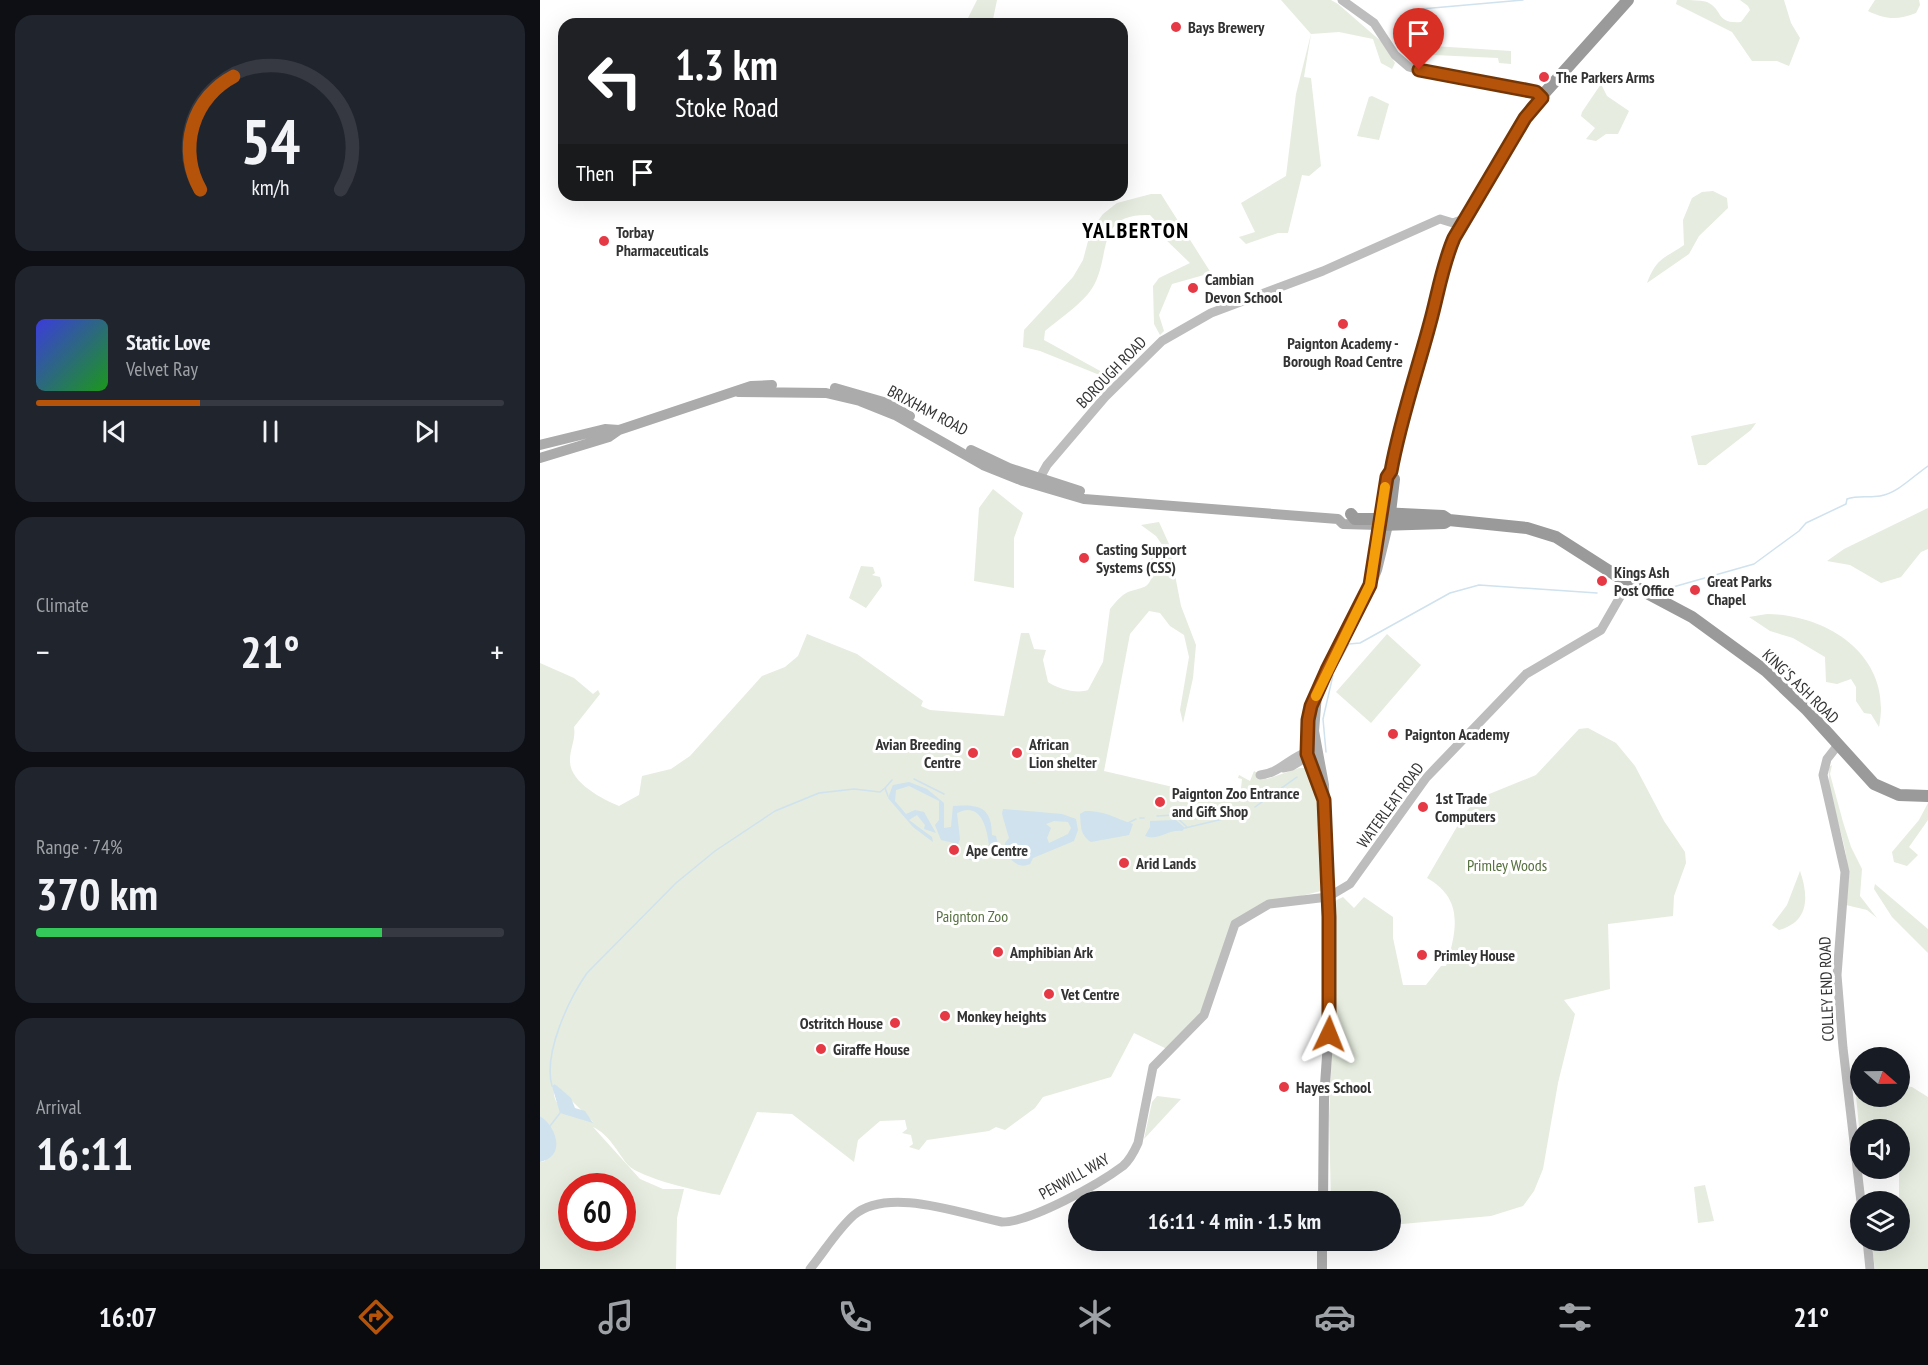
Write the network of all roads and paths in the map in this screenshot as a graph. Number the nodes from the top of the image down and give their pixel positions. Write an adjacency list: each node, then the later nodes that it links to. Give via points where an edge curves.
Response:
1 (1342, 0): 3 (street, via 1374,23 1395,55 1409,67 1536,92)
2 (1628, 0): 3 (highway)
3 (1542, 98): 4 (highway)
4 (1456, 221): 8 (street, BOROUGH ROAD, via 1440,219 1323,272 1211,313 1162,341 1105,397); 11 (highway, via 1387,477)
5 (619, 430): 6 (main road, BRIXHAM ROAD, via 605,429); 7 (main road, via 609,437 587,438); 8 (main road, BRIXHAM ROAD, via 738,392 826,393 860,401 895,416 983,465)
6 (540, 445)
7 (541, 455)
8 (1037, 481): 10 (main road, BRIXHAM ROAD, via 1084,499)
9 (1351, 514): 10 (main road, BRIXHAM ROAD); 11 (highway, KING'S ASH ROAD, via 1355,519)
10 (1338, 519): 11 (main road, BRIXHAM ROAD, via 1343,524)
11 (1385, 519): 12 (highway, KING'S ASH ROAD, via 1542,531); 14 (main road, via 1367,595 1317,693)
12 (1628, 583): 13 (highway, KING'S ASH ROAD, via 1692,617 1766,671); 17 (street, WATERLEAT ROAD, via 1601,630 1545,661 1514,685 1426,778 1350,884)
13 (1838, 745): 16 (highway, KING'S ASH ROAD, via 1867,778 1886,791 1907,797); 19 (street, COLLEY END ROAD, via 1827,759 1823,775 1845,872 1837,975)
14 (1313, 753): 15 (street, via 1292,766); 17 (main road, via 1324,784)
15 (1260, 775)
16 (1928, 796)
17 (1329, 897): 18 (main road, via 1330,1014); 22 (street, PENWILL WAY, via 1269,904 1235,924 1204,1015 1156,1062 1138,1143 1122,1166 1018,1221 1002,1222 904,1202 874,1204 854,1215)
18 (1323, 1191)
19 (1860, 1191)
20 (1322, 1251): 23 (main road)
21 (1868, 1251): 24 (street)
22 (810, 1269)
23 (1322, 1269)
24 (1869, 1269)

